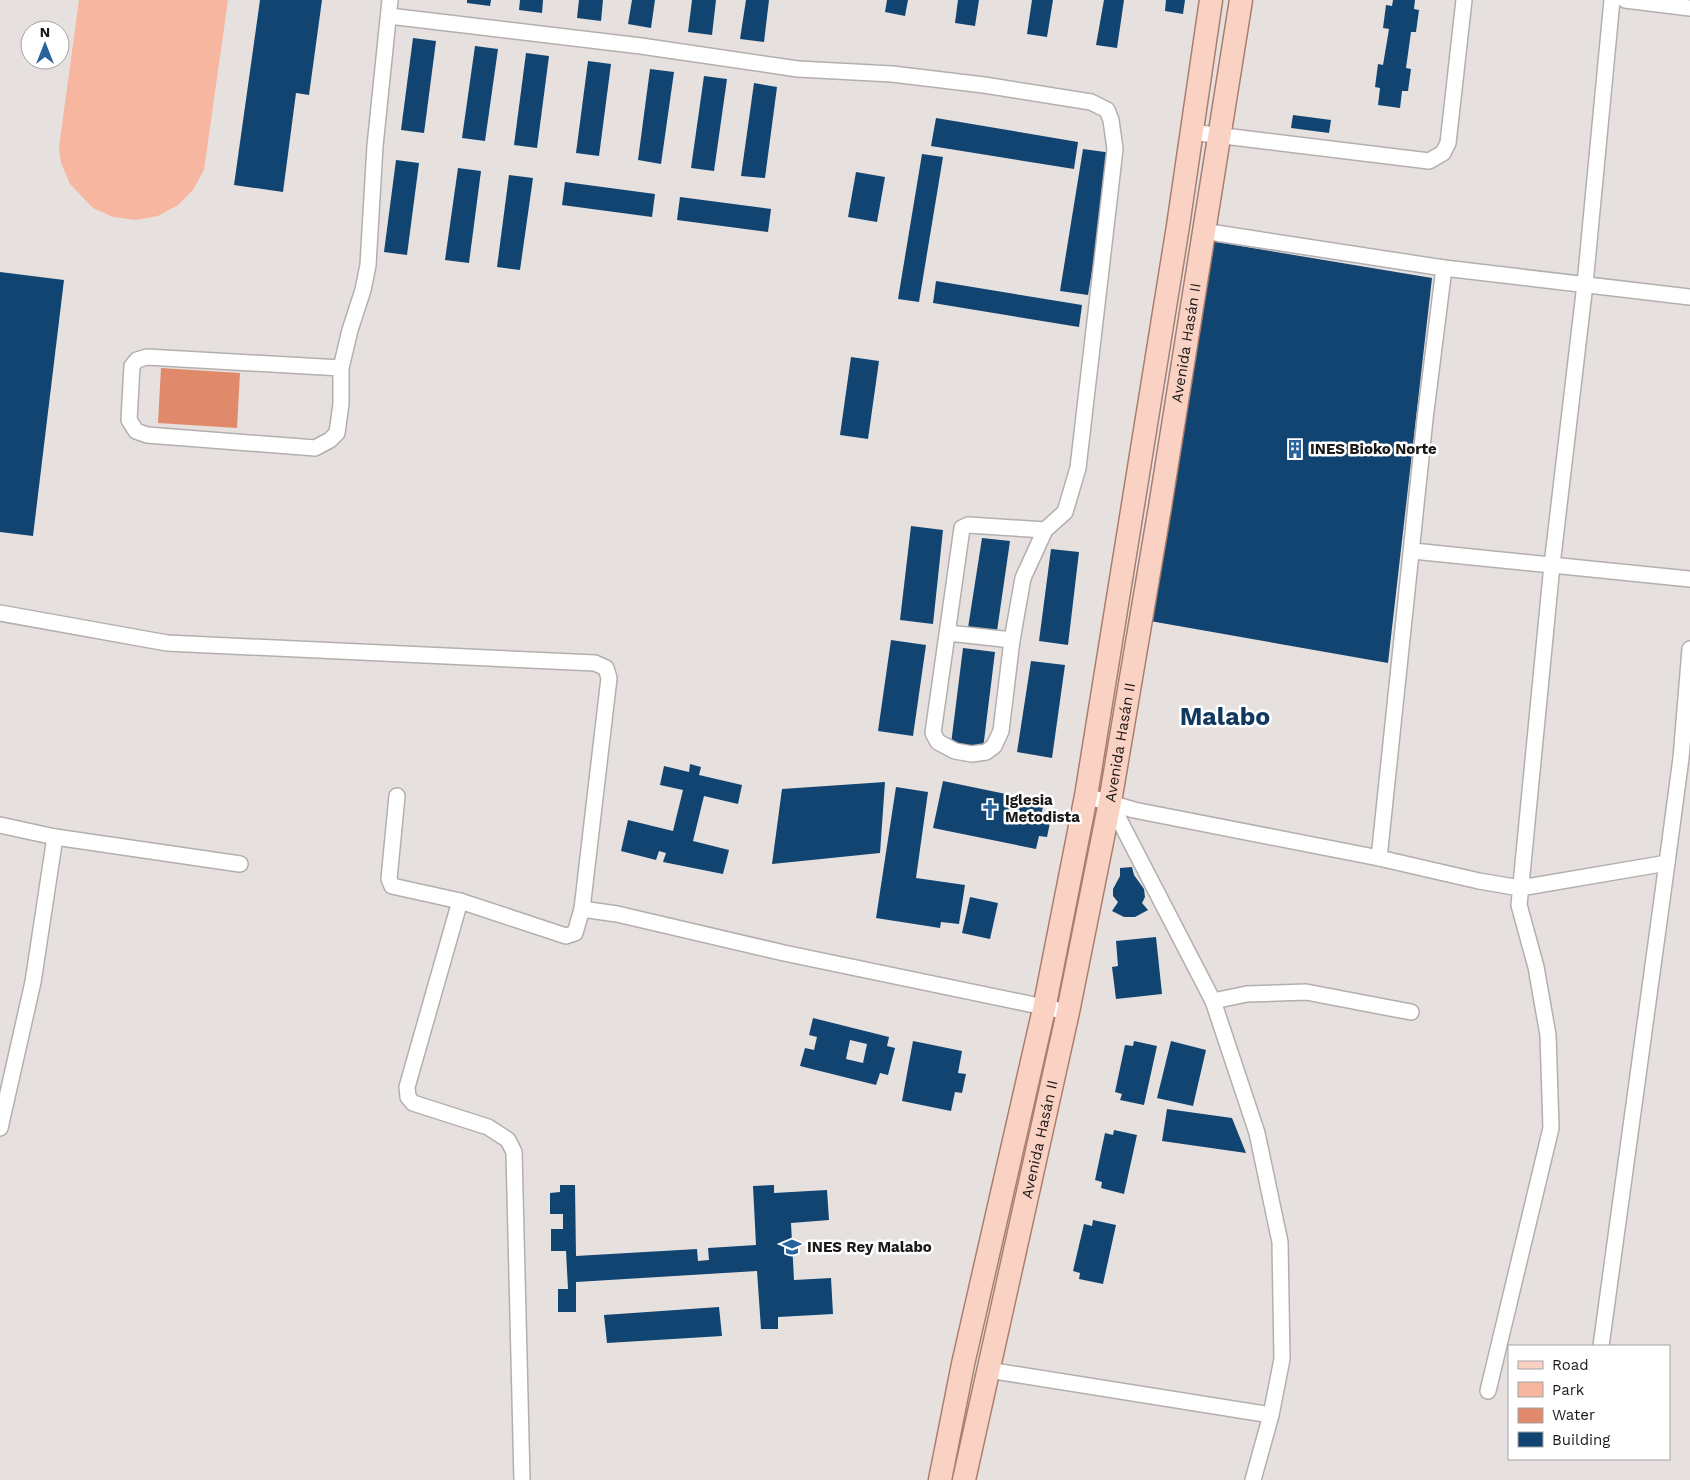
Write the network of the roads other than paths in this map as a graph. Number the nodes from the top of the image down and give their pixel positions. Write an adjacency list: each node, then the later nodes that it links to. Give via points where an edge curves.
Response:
1 (390, 0): 8 (street)
2 (1211, 0): 9 (main road, Avenida Hasán II)
3 (1241, 0): 10 (main road, Avenida Hasán II)
4 (1464, 0): 10 (street, via 1448,143 1444,153 1428,161)
5 (1612, 0): 13 (street)
6 (1625, 0): 7 (street)
7 (1690, 8)
8 (389, 16): 15 (street, via 375,146 368,265); 16 (street, via 641,46 798,69 892,74 984,85 1091,102 1107,110 1115,149 1078,468 1065,512)
9 (1191, 132): 10 (street); 25 (main road, Avenida Hasán II)
10 (1220, 135): 11 (main road, Avenida Hasán II)
11 (1203, 231): 12 (street); 26 (main road, Avenida Hasán II)
12 (1444, 268): 13 (street); 17 (street)
13 (1586, 284): 14 (street); 18 (street)
14 (1690, 297)
15 (342, 368): 15 (street, via 337,433 315,448 147,435 136,432 129,420 132,366 147,356)
16 (1045, 530): 21 (street, via 968,525 962,528); 22 (street, via 1023,578)
17 (1413, 551): 18 (street); 29 (street)
18 (1552, 565): 19 (street); 32 (street)
19 (1690, 579)
20 (0, 613): 34 (street, via 167,643 595,663 606,668 609,678)
21 (948, 633): 22 (street); 22 (street, via 933,733 938,742 955,751 972,754 986,752 994,746 1001,731)
22 (1012, 640)
23 (1690, 649): 30 (street, via 1681,758)
24 (397, 796): 33 (street, via 389,879 392,886)
25 (1086, 796): 26 (street); 36 (main road, Avenida Hasán II)
26 (1110, 802): 29 (street, via 1134,810); 35 (street); 37 (main road, Avenida Hasán II)
27 (0, 826): 28 (street)
28 (55, 836): 31 (street); 39 (street, via 34,982)
29 (1379, 858): 32 (street)
30 (1667, 863): 32 (street); 40 (street)
31 (240, 864)
32 (1520, 888): 42 (street, via 1519,905 1536,967 1548,1035 1551,1128)
33 (460, 901): 34 (street, via 566,936 575,933); 44 (street, via 407,1087 408,1097 414,1103 488,1127 508,1140 514,1152)
34 (582, 908): 36 (street)
35 (1213, 1001): 38 (street, via 1273,991 1306,992); 43 (street, via 1257,1133 1280,1242 1282,1358)
36 (1044, 1009): 37 (street); 45 (main road, Avenida Hasán II, via 963,1364)
37 (1068, 1012): 41 (main road, Avenida Hasán II)
38 (1411, 1012)
39 (0, 1128)
40 (1601, 1345)
41 (988, 1370): 43 (street); 46 (main road, Avenida Hasán II)
42 (1488, 1391)
43 (1271, 1415): 47 (street)
44 (522, 1480)
45 (940, 1480)
46 (964, 1480)
47 (1253, 1480)

